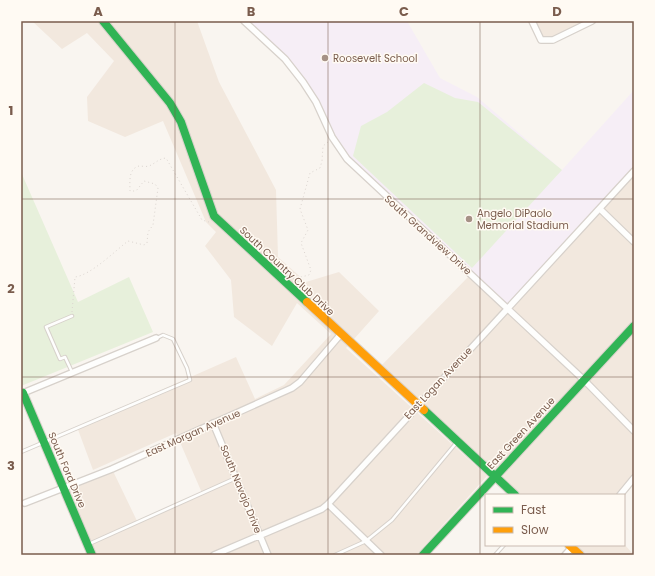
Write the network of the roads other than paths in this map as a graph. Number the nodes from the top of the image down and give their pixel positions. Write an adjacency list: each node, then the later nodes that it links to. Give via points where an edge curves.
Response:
1 (103, 21): 11 (main road, South Country Club Drive, via 170,103 181,122 214,216)
2 (244, 21): 8 (street, South Grandview Drive, via 290,64 316,102 332,137 347,159)
3 (532, 21): 4 (street, via 541,40 552,40)
4 (592, 21)
5 (634, 171): 6 (street, East Logan Avenue)
6 (600, 208): 7 (street); 8 (street, East Logan Avenue)
7 (634, 242)
8 (508, 308): 14 (street, South Grandview Drive); 16 (street, East Logan Avenue)
9 (72, 316): 13 (lane, via 46,327 60,359 65,357)
10 (634, 326): 14 (main road, East Green Avenue)
11 (341, 334): 16 (main road, South Country Club Drive); 17 (street, East Morgan Avenue, via 292,388)
12 (156, 338): 13 (street); 19 (lane, via 163,335 173,339 190,380)
13 (72, 373): 15 (street)
14 (584, 380): 18 (street, South Grandview Drive); 22 (main road, East Green Avenue)
15 (22, 393): 19 (main road, South Ford Drive)
16 (418, 405): 20 (main road, South Country Club Drive); 29 (street, East Logan Avenue)
17 (213, 423): 23 (street, South Navajo Drive); 25 (street, East Morgan Avenue, via 112,469)
18 (634, 431)
19 (44, 442): 21 (lane); 25 (main road, South Ford Drive)
20 (458, 442): 22 (main road, South Country Club Drive); 31 (lane, via 392,520)
21 (21, 452)
22 (495, 476): 26 (main road, South Country Club Drive); 40 (main road, East Green Avenue)
23 (237, 478): 30 (street, South Navajo Drive); 32 (lane)
24 (634, 478): 27 (street)
25 (63, 487): 28 (street, East Morgan Avenue); 32 (main road, South Ford Drive)
26 (514, 494)
27 (621, 494)
28 (25, 503)
29 (328, 504): 30 (street, East Logan Avenue); 31 (street)
30 (260, 536): 36 (street, East Logan Avenue); 37 (street, South Navajo Drive)
31 (366, 541): 38 (lane); 39 (street)
32 (88, 544): 35 (main road, South Ford Drive)
33 (503, 546): 41 (lane)
34 (572, 546): 42 (street); 43 (main road)
35 (92, 555)
36 (214, 555)
37 (268, 555)
38 (335, 555)
39 (381, 555)
40 (424, 555)
41 (495, 555)
42 (565, 555)
43 (580, 555)

